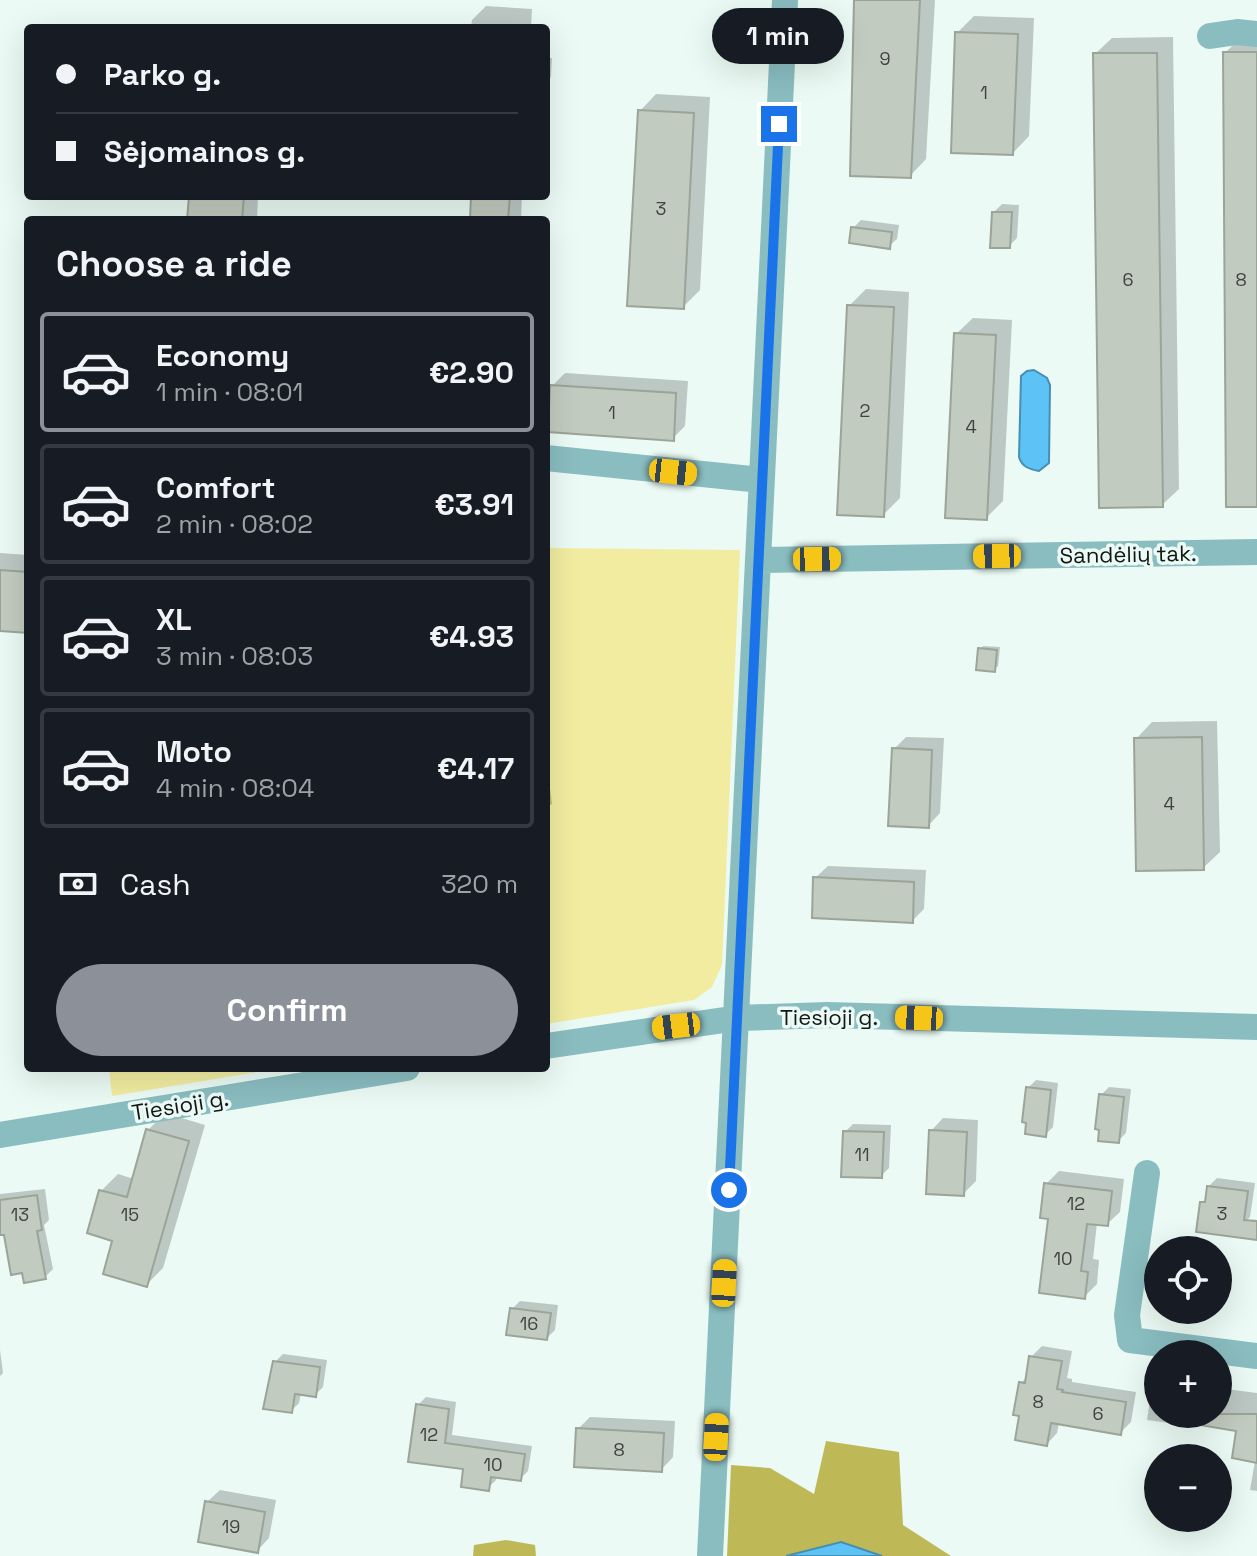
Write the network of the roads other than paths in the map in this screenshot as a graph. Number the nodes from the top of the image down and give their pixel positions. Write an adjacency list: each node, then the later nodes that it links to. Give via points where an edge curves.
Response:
1 (785, 0): 5 (street)
2 (1257, 34): 3 (street)
3 (1210, 36)
4 (550, 458): 5 (street)
5 (761, 480): 7 (street)
6 (1257, 552): 7 (street, Sandėlių tak.)
7 (759, 560): 8 (street)
8 (738, 1018): 9 (street, Tiesioji g., via 827,1015); 10 (street, Tiesioji g.); 15 (street)
9 (1257, 1027)
10 (550, 1045)
11 (383, 1072): 12 (street, Tiesioji g.)
12 (0, 1135)
13 (1147, 1173): 14 (street, via 1127,1315 1130,1340)
14 (1257, 1356)
15 (710, 1556)

